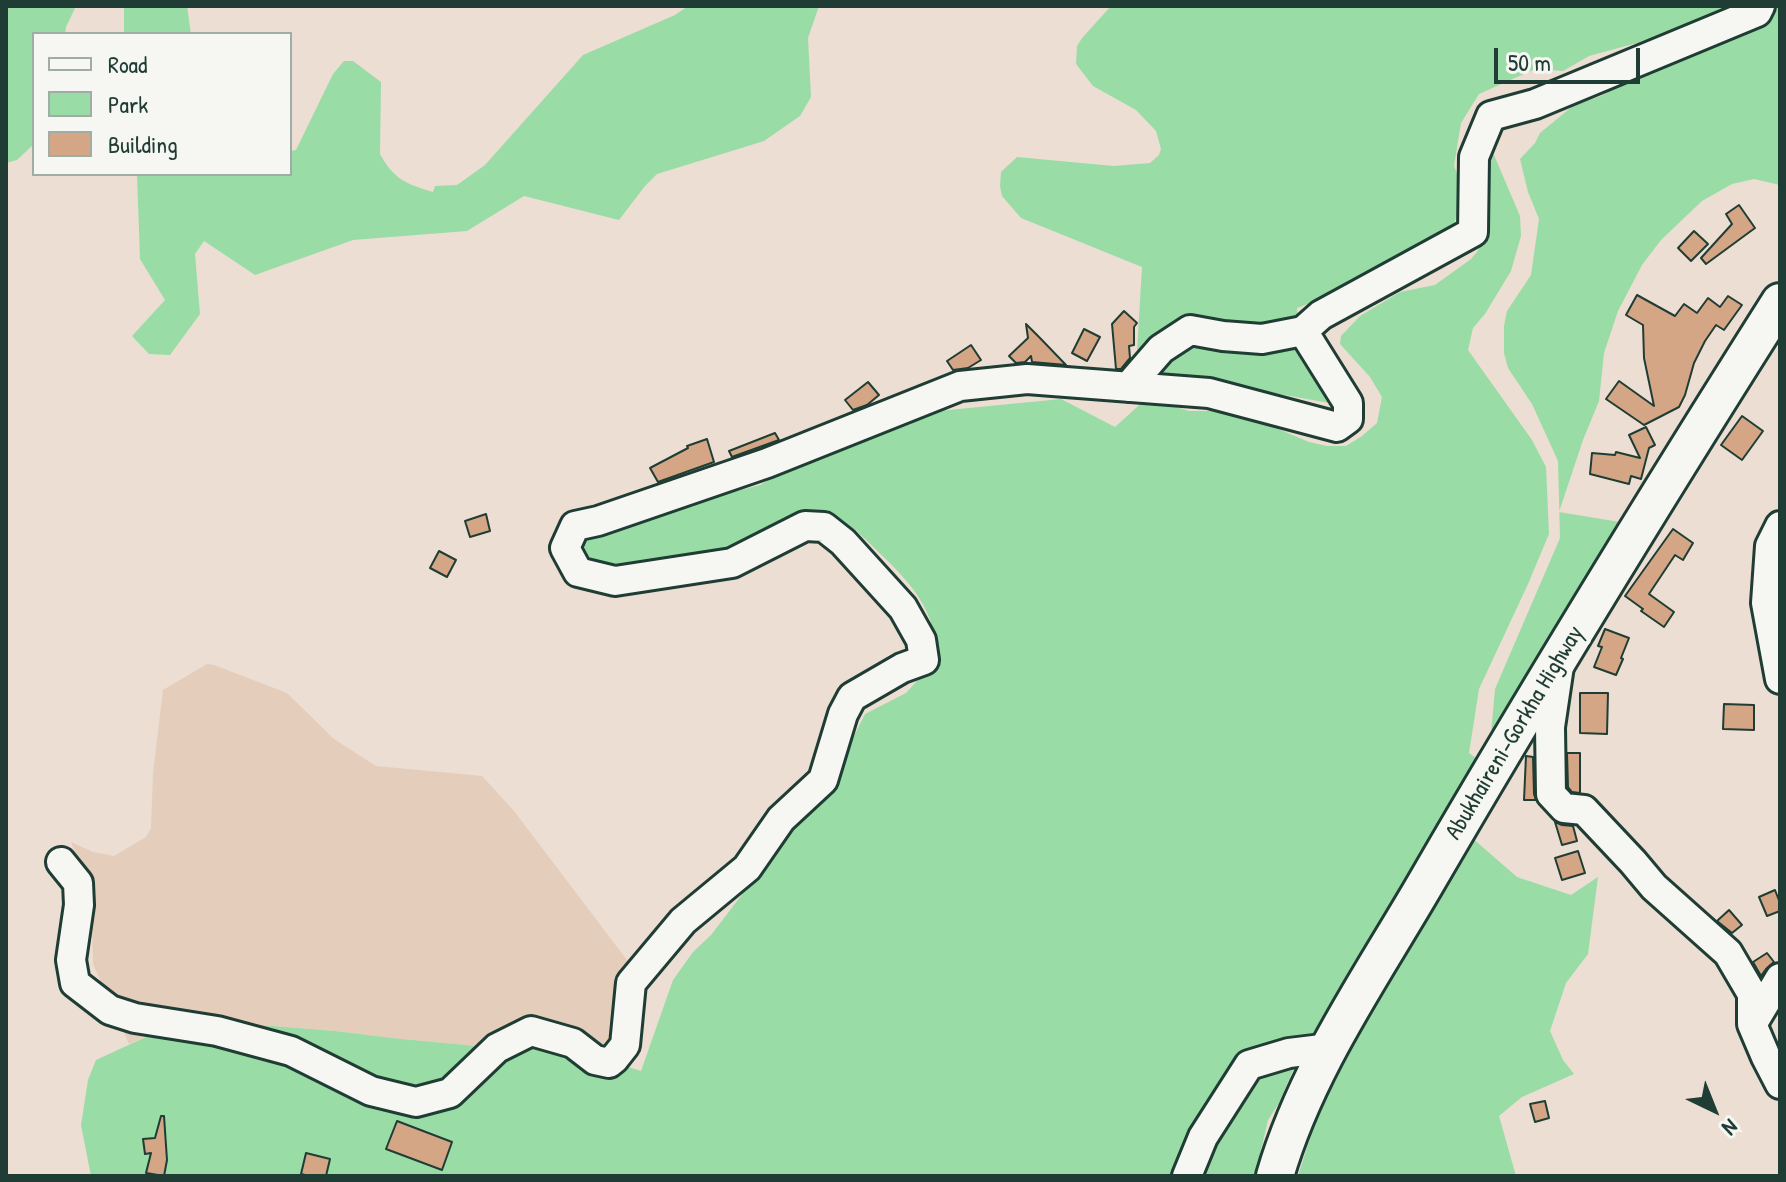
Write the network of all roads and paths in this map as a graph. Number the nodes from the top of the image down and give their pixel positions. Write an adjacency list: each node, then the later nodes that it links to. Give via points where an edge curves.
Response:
1 (1760, 6): 3 (street, via 1757,12 1549,98 1491,116 1474,157 1473,232 1321,315)
2 (1780, 302): 6 (main road, Abukhaireni-Gorkha Highway)
3 (1303, 331): 4 (street, via 1262,339 1190,330 1161,349); 4 (street, via 1348,403 1348,419 1337,427 1209,393)
4 (1128, 387): 8 (street, via 1027,379 960,386 767,463 575,526 565,548 578,572 615,581 732,563 805,526 824,527 903,608 921,640 924,660 852,697 823,780 781,819 747,868 683,921 631,983 625,1045 609,1063 595,1060 573,1043 531,1031 497,1048 450,1093 416,1102 371,1091 291,1051 110,1010 75,983 71,960 78,883)
5 (1780, 526): 7 (street, via 1770,546 1766,603)
6 (1560, 655): 10 (street, via 1550,727 1551,794 1564,808 1584,810 1654,887 1728,953 1752,994); 11 (main road, Abukhaireni-Gorkha Highway)
7 (1780, 679)
8 (61, 862)
9 (1780, 978): 10 (street)
10 (1752, 1024): 12 (street)
11 (1330, 1048): 13 (street, via 1249,1065 1203,1137); 14 (main road, Abukhaireni-Gorkha Highway, via 1304,1096)
12 (1780, 1084)
13 (1187, 1176)
14 (1275, 1176)

